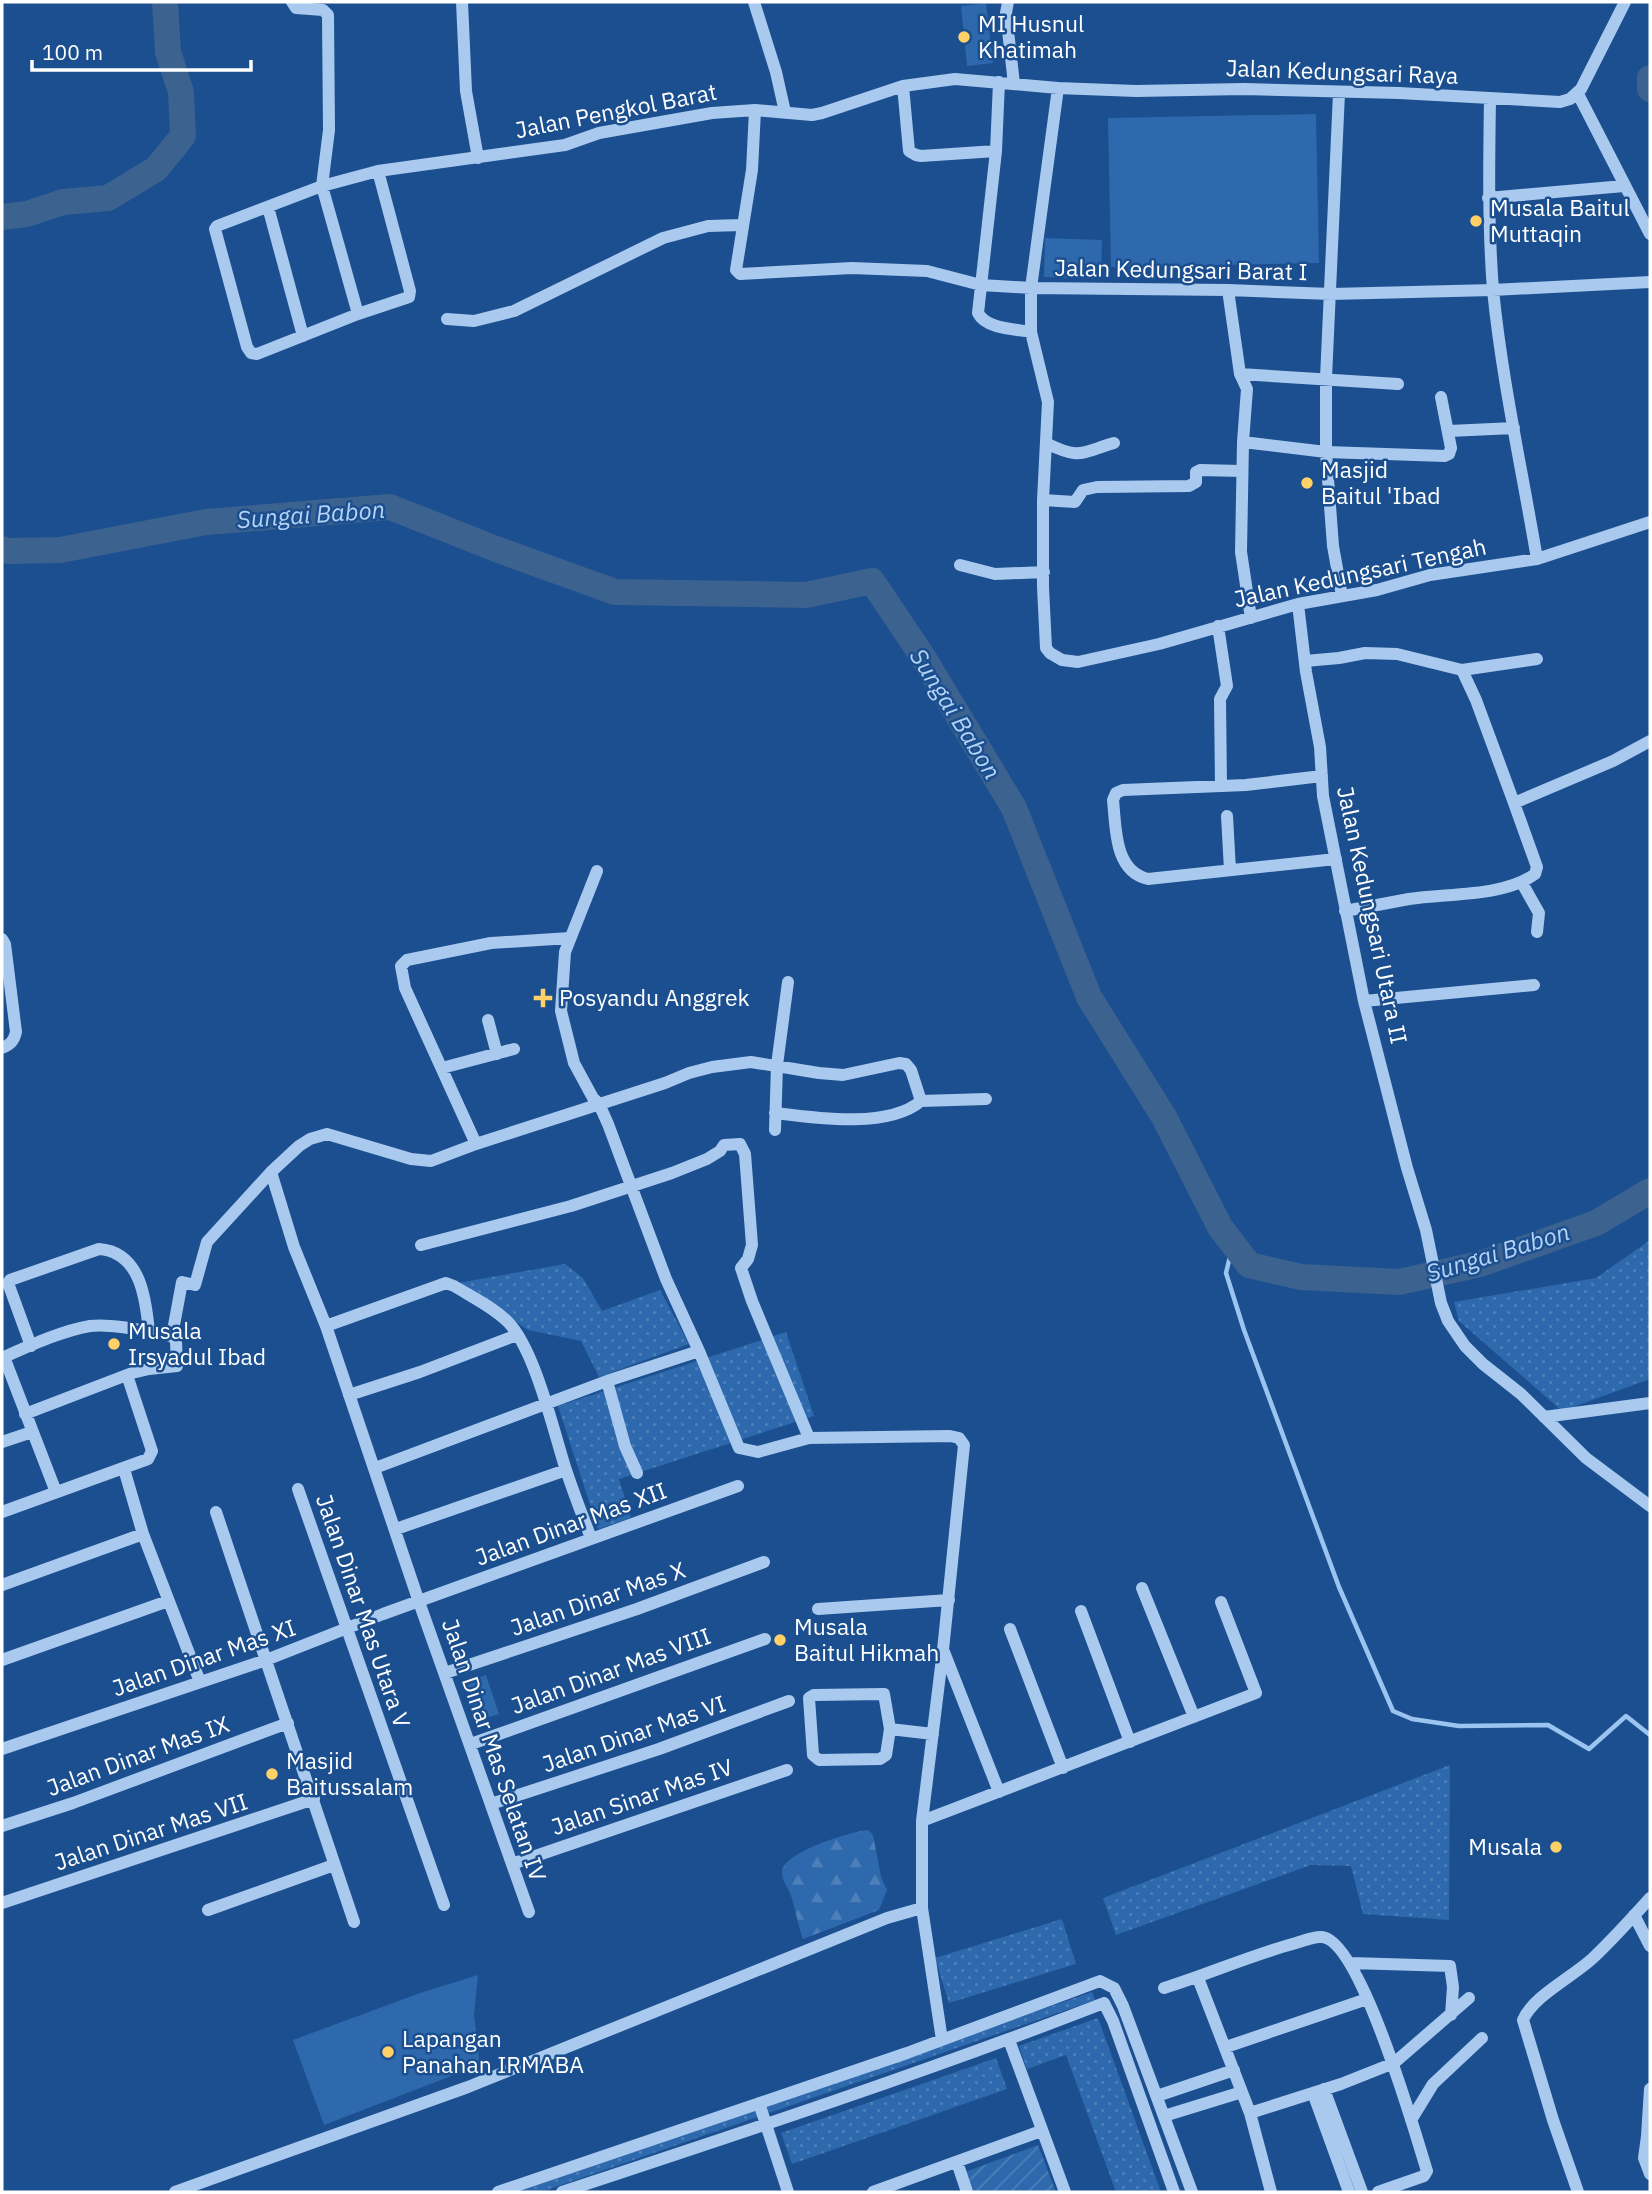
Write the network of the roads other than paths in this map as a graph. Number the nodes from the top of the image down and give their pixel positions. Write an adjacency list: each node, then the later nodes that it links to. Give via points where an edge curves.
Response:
1 (292, 2): 18 (street, via 296,8 323,10 328,15 329,130)
2 (462, 2): 16 (street, via 466,91)
3 (754, 2): 14 (street)
4 (1008, 2): 7 (street)
5 (1625, 2): 11 (street)
6 (999, 82): 7 (street, Jalan Kedungsari Raya); 8 (street, Jalan Pengkol Barat, via 955,79); 15 (street)
7 (1013, 84): 9 (street, Jalan Kedungsari Raya)
8 (903, 86): 14 (street, Jalan Pengkol Barat, via 822,114); 15 (street, via 909,151 921,156)
9 (1058, 88): 10 (street, Jalan Kedungsari Raya); 26 (street)
10 (1339, 93): 12 (street, Jalan Kedungsari Raya); 29 (street)
11 (1578, 94): 12 (street, Jalan Kedungsari Raya, via 1560,102); 19 (street)
12 (1490, 98): 20 (street)
13 (755, 110): 14 (street, Jalan Pengkol Barat); 16 (street, Jalan Pengkol Barat, via 688,116 599,133 565,145); 22 (street)
14 (785, 111)
15 (996, 151): 25 (street)
16 (478, 158): 17 (street, Jalan Pengkol Barat)
17 (378, 171): 18 (street, Jalan Pengkol Barat); 30 (street, via 410,291 409,297)
18 (323, 186): 21 (street, Jalan Pengkol Barat); 30 (street)
19 (1624, 186): 20 (street); 23 (street)
20 (1489, 198): 28 (street)
21 (268, 207): 33 (street); 33 (street, Jalan Pengkol Barat, via 217,226 214,233 251,353)
22 (743, 225): 25 (street, Jalan Kedungsari Barat I, via 736,270 740,274 852,268 927,271); 31 (street, via 708,226 663,238 514,311 474,321)
23 (1650, 234)
24 (1650, 282): 28 (street, Jalan Kedungsari Barat I)
25 (981, 285): 26 (street, Jalan Kedungsari Barat I); 32 (street, via 980,318)
26 (1031, 288): 27 (street, Jalan Kedungsari Barat I); 32 (street)
27 (1228, 290): 29 (street, Jalan Kedungsari Barat I); 34 (street)
28 (1493, 290): 29 (street, Jalan Kedungsari Barat I); 38 (street)
29 (1331, 294): 35 (street)
30 (358, 314): 33 (street)
31 (447, 319)
32 (1031, 332): 41 (street, via 1048,401)
33 (303, 336)
34 (1240, 374): 35 (street); 40 (street, via 1247,389)
35 (1326, 378): 36 (street); 43 (street)
36 (1398, 384)
37 (1441, 397): 39 (street)
38 (1514, 428): 39 (street); 47 (street)
39 (1449, 431): 43 (street, via 1451,448 1445,456)
40 (1242, 442): 43 (street); 44 (street)
41 (1046, 443): 42 (street, via 1080,455); 45 (street)
42 (1114, 443)
43 (1326, 452): 50 (street)
44 (1242, 471): 45 (street, via 1200,470 1189,486 1097,486 1083,490 1075,502); 52 (street, via 1241,552)
45 (1043, 500): 49 (street)
46 (1650, 523): 47 (street, Jalan Kedungsari Tengah)
47 (1537, 559): 50 (street, Jalan Kedungsari Tengah, via 1430,575)
48 (960, 565): 49 (street, via 995,574)
49 (1044, 572): 53 (street, Jalan Kedungsari Tengah, via 1046,648 1062,660 1078,662)
50 (1342, 596): 51 (street, Jalan Kedungsari Tengah)
51 (1298, 604): 52 (street, Jalan Kedungsari Tengah); 55 (street, Jalan Kedungsari Utara II)
52 (1251, 618): 53 (street, Jalan Kedungsari Tengah)
53 (1218, 626): 59 (street, via 1227,686 1220,699)
54 (1537, 659): 56 (street)
55 (1305, 661): 56 (street, via 1397,654); 58 (street, Jalan Kedungsari Utara II)
56 (1462, 670): 60 (street)
57 (1650, 741): 60 (street)
58 (1322, 776): 59 (street); 62 (street, Jalan Kedungsari Utara II)
59 (1221, 786): 63 (street, via 1123,790 1113,800 1118,844 1138,877)
60 (1514, 803): 65 (street, via 1537,867)
61 (1227, 816): 63 (street)
62 (1336, 859): 63 (street); 66 (street, Jalan Kedungsari Utara II)
63 (1230, 870)
64 (597, 871): 68 (street)
65 (1522, 883): 66 (street); 67 (street, via 1539,913)
66 (1345, 911): 73 (street, Jalan Kedungsari Utara II)
67 (1537, 932)
68 (570, 938): 79 (street, via 481,944 407,960 401,966 405,988); 82 (street, via 563,974 563,1025 574,1063)
69 (2, 939): 70 (street)
70 (6, 979): 75 (street, via 16,1032 15,1040)
71 (788, 982): 78 (street)
72 (1534, 985): 73 (street)
73 (1364, 1001): 102 (street, Jalan Kedungsari Utara II, via 1448,1321 1465,1346)
74 (488, 1020): 77 (street)
75 (5, 1047)
76 (514, 1049): 77 (street)
77 (497, 1054): 79 (street)
78 (777, 1065): 81 (street, via 843,1075 906,1064); 82 (street, via 751,1062 712,1067); 83 (street)
79 (442, 1068): 85 (street)
80 (986, 1100): 81 (street)
81 (921, 1101): 83 (street, via 901,1111 858,1119)
82 (599, 1104): 85 (street); 87 (street)
83 (775, 1113): 84 (street)
84 (775, 1130)
85 (476, 1144): 86 (street, via 422,1161 327,1134 299,1146)
86 (271, 1172): 89 (street, Jalan Dinar Mas Selatan IV); 92 (street, via 207,1242 195,1285 182,1282)
87 (629, 1186): 88 (street); 94 (street); 104 (street, via 696,1164 724,1145 740,1144 744,1149 752,1245 741,1268)
88 (421, 1245)
89 (326, 1326): 91 (street, via 444,1284 497,1313); 98 (street, Jalan Dinar Mas Selatan IV)
90 (149, 1332): 92 (street); 93 (street, via 90,1326); 93 (street, via 145,1294 136,1273 113,1251 99,1249 10,1280)
91 (517, 1335): 98 (street); 100 (street)
92 (172, 1336): 96 (street, via 177,1366)
93 (31, 1346): 95 (street)
94 (699, 1351): 97 (street); 104 (street, via 739,1448 758,1452)
95 (3, 1357): 101 (street)
96 (127, 1375): 101 (street); 107 (street, via 152,1451 148,1459)
97 (607, 1381): 100 (street); 109 (street)
98 (349, 1395): 106 (street, Jalan Dinar Mas Selatan IV)
99 (1650, 1403): 102 (street)
100 (547, 1404): 106 (street); 108 (street)
101 (25, 1414): 103 (street)
102 (1544, 1417): 113 (street, Jalan Kedungsari Utara II, via 1586,1458)
103 (32, 1432): 105 (street); 112 (street)
104 (809, 1438): 123 (street, via 950,1436 962,1441)
105 (2, 1442)
106 (375, 1468): 116 (street, Jalan Dinar Mas Selatan IV)
107 (124, 1469): 112 (street); 117 (street)
108 (566, 1470): 116 (street); 118 (street)
109 (637, 1473)
110 (738, 1486): 118 (street, Jalan Dinar Mas XII)
111 (298, 1489): 128 (street, Jalan Dinar Mas Utara V)
112 (56, 1492): 114 (street)
113 (1650, 1506)
114 (2, 1512)
115 (216, 1512): 133 (street)
116 (396, 1529): 124 (street, Jalan Dinar Mas Selatan IV)
117 (143, 1535): 120 (street); 122 (street)
118 (591, 1538): 124 (street, Jalan Dinar Mas XII)
119 (764, 1562): 134 (street, Jalan Dinar Mas X)
120 (2, 1585)
121 (1142, 1588): 137 (street)
122 (168, 1601): 132 (street); 135 (street)
123 (948, 1601): 126 (street); 131 (street)
124 (419, 1602): 128 (street, Jalan Dinar Mas XI); 134 (street, Jalan Dinar Mas Selatan IV)
125 (1221, 1602): 137 (street, via 1256,1693)
126 (818, 1608)
127 (1081, 1611): 141 (street)
128 (348, 1629): 133 (street, Jalan Dinar Mas XI); 155 (street, Jalan Dinar Mas Utara V)
129 (1010, 1629): 144 (street)
130 (765, 1639): 142 (street, Jalan Dinar Mas VIII)
131 (943, 1650): 140 (street); 146 (street)
132 (2, 1660)
133 (266, 1660): 135 (street, Jalan Dinar Mas XI); 138 (street)
134 (445, 1672): 142 (street, Jalan Dinar Mas Selatan IV)
135 (200, 1682): 143 (street, Jalan Dinar Mas XI)
136 (789, 1701): 148 (street, Jalan Dinar Mas VI)
137 (1194, 1717): 141 (street)
138 (288, 1723): 147 (street); 150 (street, Jalan Dinar Mas IX)
139 (890, 1729): 139 (street, via 884,1695 809,1698 813,1755 819,1760 880,1759 886,1755); 140 (street)
140 (933, 1734): 149 (street)
141 (1129, 1742): 144 (street)
142 (471, 1744): 148 (street, Jalan Dinar Mas Selatan IV)
143 (2, 1749)
144 (1063, 1768): 146 (street)
145 (787, 1770): 151 (street, Jalan Sinar Mas IV)
146 (999, 1792): 149 (street)
147 (314, 1799): 152 (street); 154 (street, Jalan Dinar Mas VII)
148 (491, 1804): 151 (street, Jalan Dinar Mas Selatan IV)
149 (922, 1821): 156 (street)
150 (2, 1826)
151 (512, 1864): 158 (street, Jalan Dinar Mas Selatan IV)
152 (334, 1865): 157 (street); 160 (street)
153 (1650, 1898): 159 (street)
154 (2, 1903)
155 (444, 1905)
156 (922, 1908): 171 (street); 191 (street, via 887,1918 468,2088)
157 (208, 1910)
158 (528, 1912)
159 (1634, 1915): 161 (street); 204 (street, via 1523,2020)
160 (354, 1922)
161 (1650, 1946)
162 (1351, 1963): 163 (street, via 1330,1941 1318,1937); 167 (street); 169 (street, via 1450,1966)
163 (1198, 1978): 165 (street); 173 (street)
164 (1114, 1988): 168 (street); 171 (street, via 1094,1982); 179 (street)
165 (1164, 1988)
166 (1469, 1998): 169 (street)
167 (1367, 1999): 173 (street); 174 (street)
168 (1104, 2003): 172 (street); 190 (street)
169 (1451, 2015): 174 (street)
170 (1482, 2038): 183 (street, via 1433,2084)
171 (942, 2040): 180 (street)
172 (1009, 2040): 184 (street); 185 (street)
173 (1226, 2047): 175 (street)
174 (1394, 2063): 177 (street); 183 (street)
175 (1234, 2070): 178 (street); 179 (street)
176 (1650, 2089): 186 (street)
177 (1319, 2091): 181 (street); 201 (street); 202 (street)
178 (1242, 2092): 181 (street); 182 (street)
179 (1157, 2096): 182 (street)
180 (758, 2103): 184 (street); 192 (street)
181 (1250, 2113): 200 (street)
182 (1164, 2116): 188 (street)
183 (1411, 2120): 203 (street, via 1427,2174)
184 (765, 2125): 193 (street); 194 (street)
185 (1041, 2132): 187 (street); 197 (street)
186 (1649, 2136): 189 (street, via 1644,2158)
187 (957, 2162): 195 (street); 196 (street)
188 (1184, 2170): 190 (street); 199 (street)
189 (1650, 2174)
190 (1168, 2177): 198 (street)
191 (175, 2192)
192 (498, 2192)
193 (562, 2192)
194 (788, 2192)
195 (874, 2192)
196 (967, 2192)
197 (1065, 2192)
198 (1174, 2192)
199 (1192, 2192)
200 (1271, 2192)
201 (1349, 2192)
202 (1362, 2192)
203 (1378, 2192)
204 (1578, 2192)

